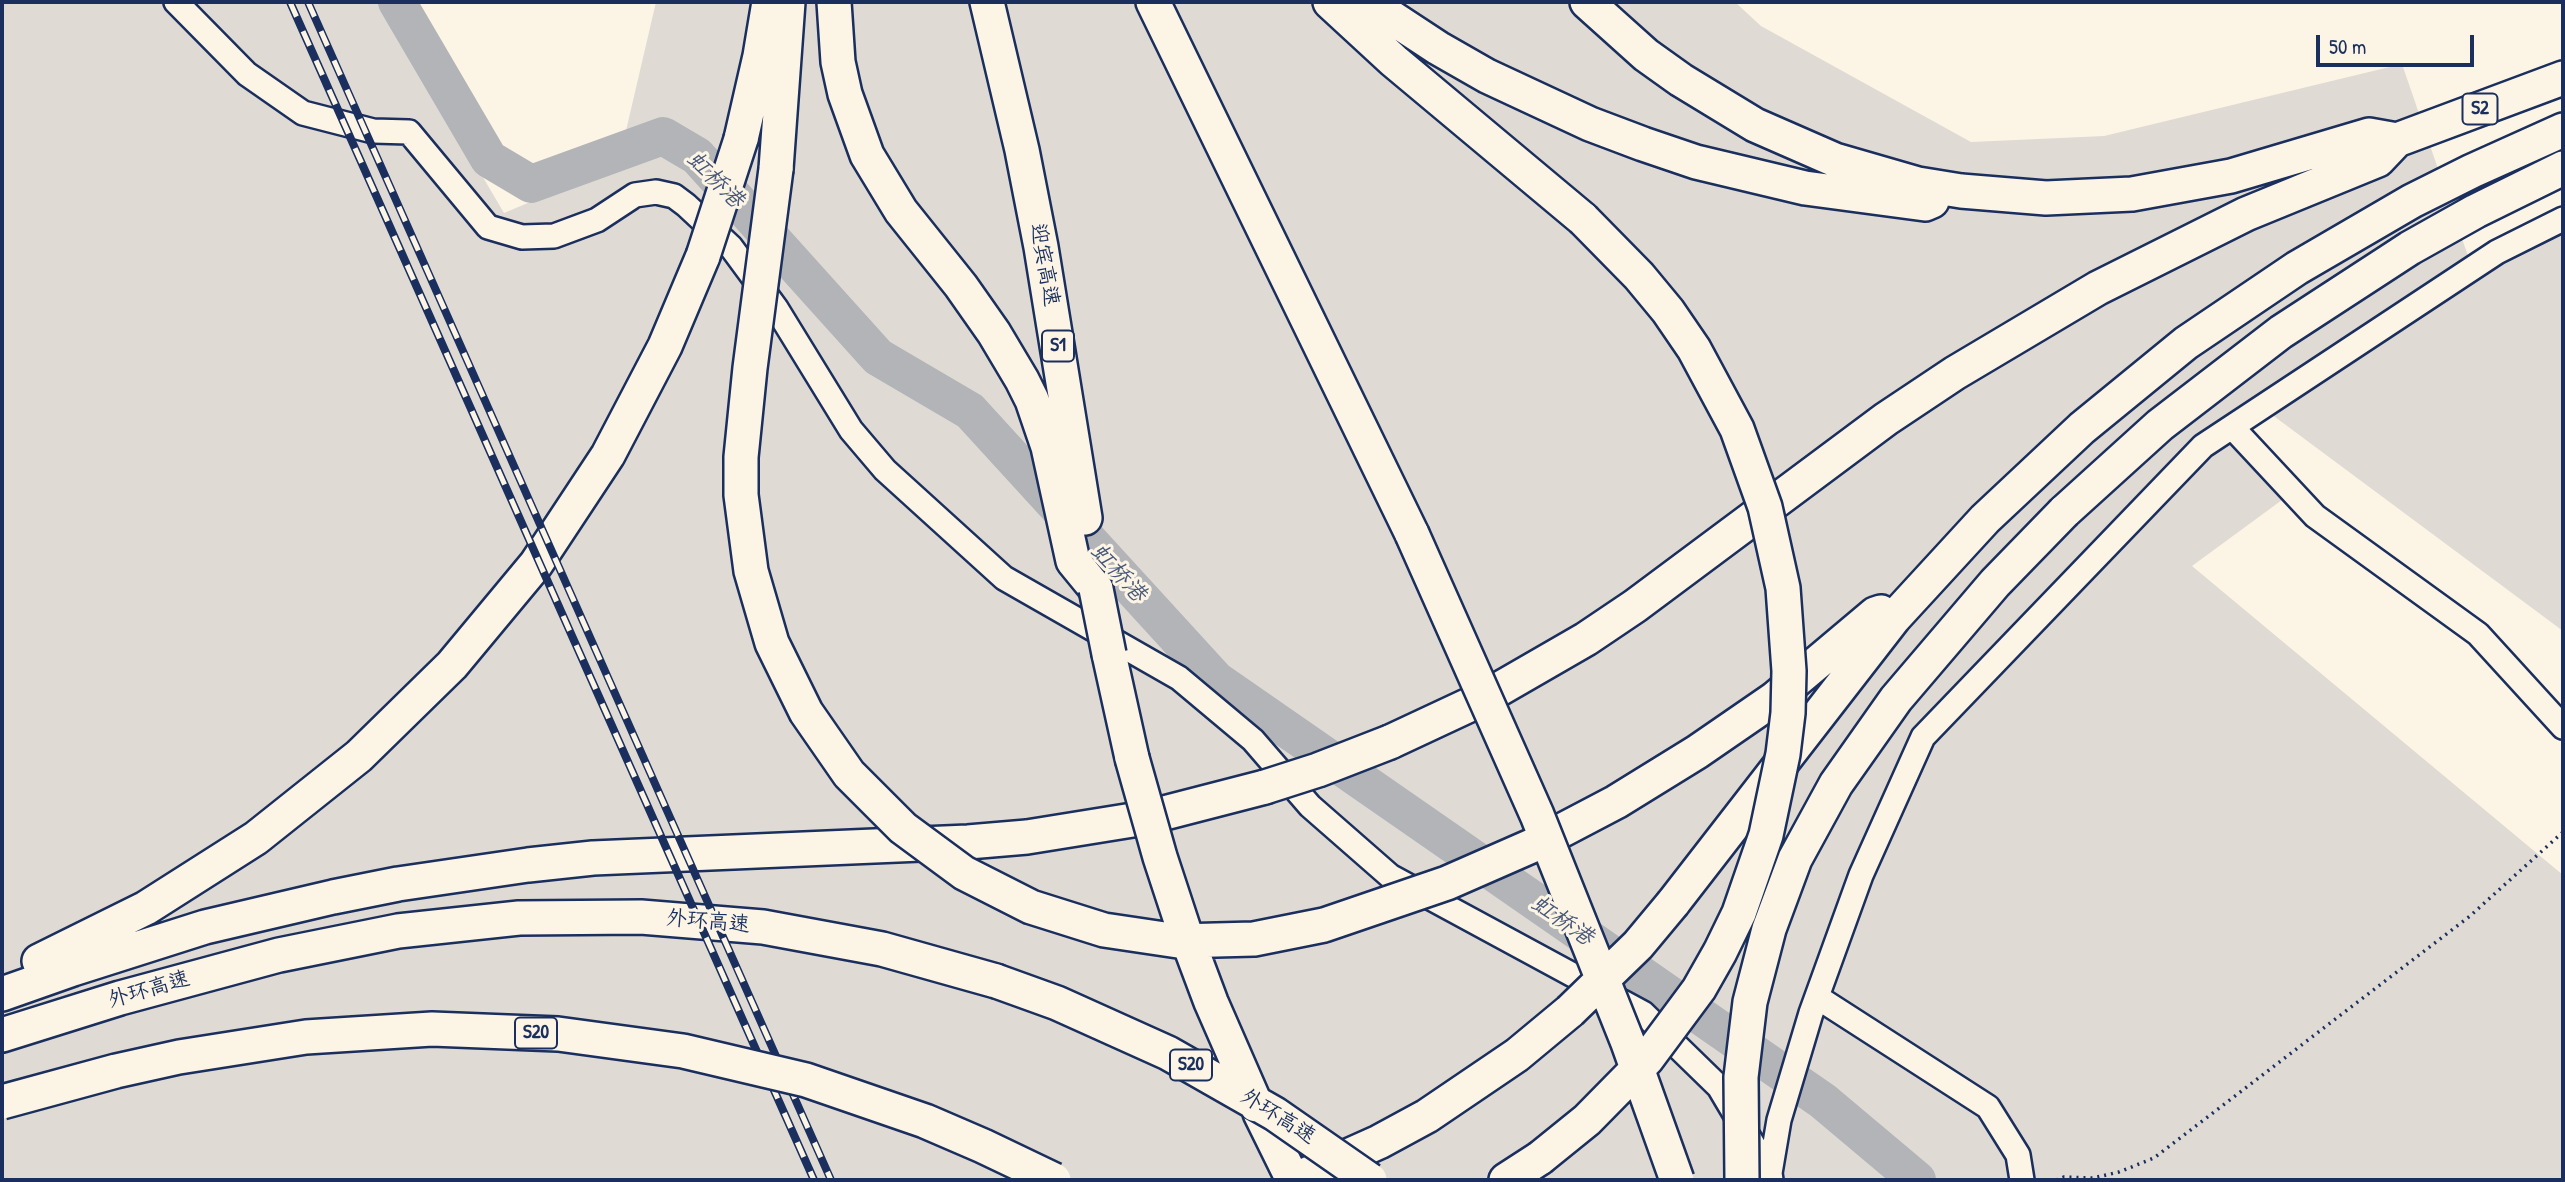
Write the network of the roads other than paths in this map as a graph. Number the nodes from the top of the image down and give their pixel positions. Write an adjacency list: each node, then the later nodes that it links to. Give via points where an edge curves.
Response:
1 (176, 2): 25 (street, via 247,74 303,113 373,131 409,132 488,227 522,237 554,236 597,220 635,195 656,192 687,205 732,247 776,308 851,430 885,470 1004,578 1179,678 1253,740 1310,806 1390,876 1643,1013 1719,1087)
2 (769, 2): 20 (highway, bridge, via 741,139 703,256 665,346 573,510 495,615 416,702 308,798 146,908)
3 (788, 2): 18 (highway, bridge, via 776,169 741,457 751,571 772,643 806,712 849,774 903,828 964,873 1031,907 1141,937 1254,939 1324,925 1436,888 1616,802 1774,699 1875,614)
4 (834, 2): 17 (highway, via 842,84 867,155 895,202 994,332 1022,380 1048,447 1073,561)
5 (987, 2): 17 (highway, 迎宾高速 / S1, via 1041,247)
6 (1153, 2): 30 (highway, bridge, via 1412,534 1489,703 1628,1044)
7 (1330, 2): 29 (highway, bridge, via 1583,219 1668,312 1717,388 1742,442 1765,507 1783,588 1789,671 1783,754 1766,835 1739,913 1699,989 1647,1059 1587,1121)
8 (1368, 2): 14 (highway, via 1438,48 1538,102 1682,157 1750,176 1860,197 1925,204)
9 (1587, 2): 14 (highway, via 1646,55 1755,125 1835,160)
10 (2563, 78): 12 (highway, S2)
11 (2563, 130): 18 (highway, via 2354,233 2197,336 2133,384 2042,464)
12 (2397, 140): 14 (highway, via 2370,135 2231,176 2132,194 2046,198); 21 (highway, bridge, via 2378,160 2171,249 2026,329 1886,419 1586,639 1482,699 1318,770 1145,818 1027,836 632,856 437,878 205,928)
13 (2563, 168): 25 (highway, bridge, via 2410,248 2281,332 2160,425 2064,512 1995,583 1896,699 1836,784 1795,859 1769,929 1750,1002 1741,1077)
14 (1961, 191)
15 (2563, 219): 16 (street, via 2497,251)
16 (2232, 427): 19 (street, via 2315,516 2478,634); 22 (street, via 2203,446 1923,737 1861,875)
17 (1096, 589): 27 (highway, 迎宾高速 / S1, bridge, via 1138,783 1184,930 1241,1072)
18 (1908, 604): 27 (highway, bridge, via 1852,670 1674,904 1570,1011 1517,1055 1427,1116)
19 (2563, 727)
20 (2, 977)
21 (2, 994)
22 (1814, 1005): 25 (street); 31 (street, via 1988,1107 2018,1154)
23 (2, 1035): 28 (highway, 外环高速 / S20, bridge, via 279,955 398,931 519,918 641,917 763,927 882,949 996,981 1079,1013 1168,1053 1275,1114)
24 (2, 1102): 26 (highway, S20, bridge, via 179,1057 306,1037 432,1029 558,1034 683,1051 806,1080 925,1121)
25 (1761, 1178)
26 (1054, 1180)
27 (1293, 1180)
28 (1370, 1180)
29 (1506, 1180)
30 (1677, 1180)
31 (2022, 1180)

